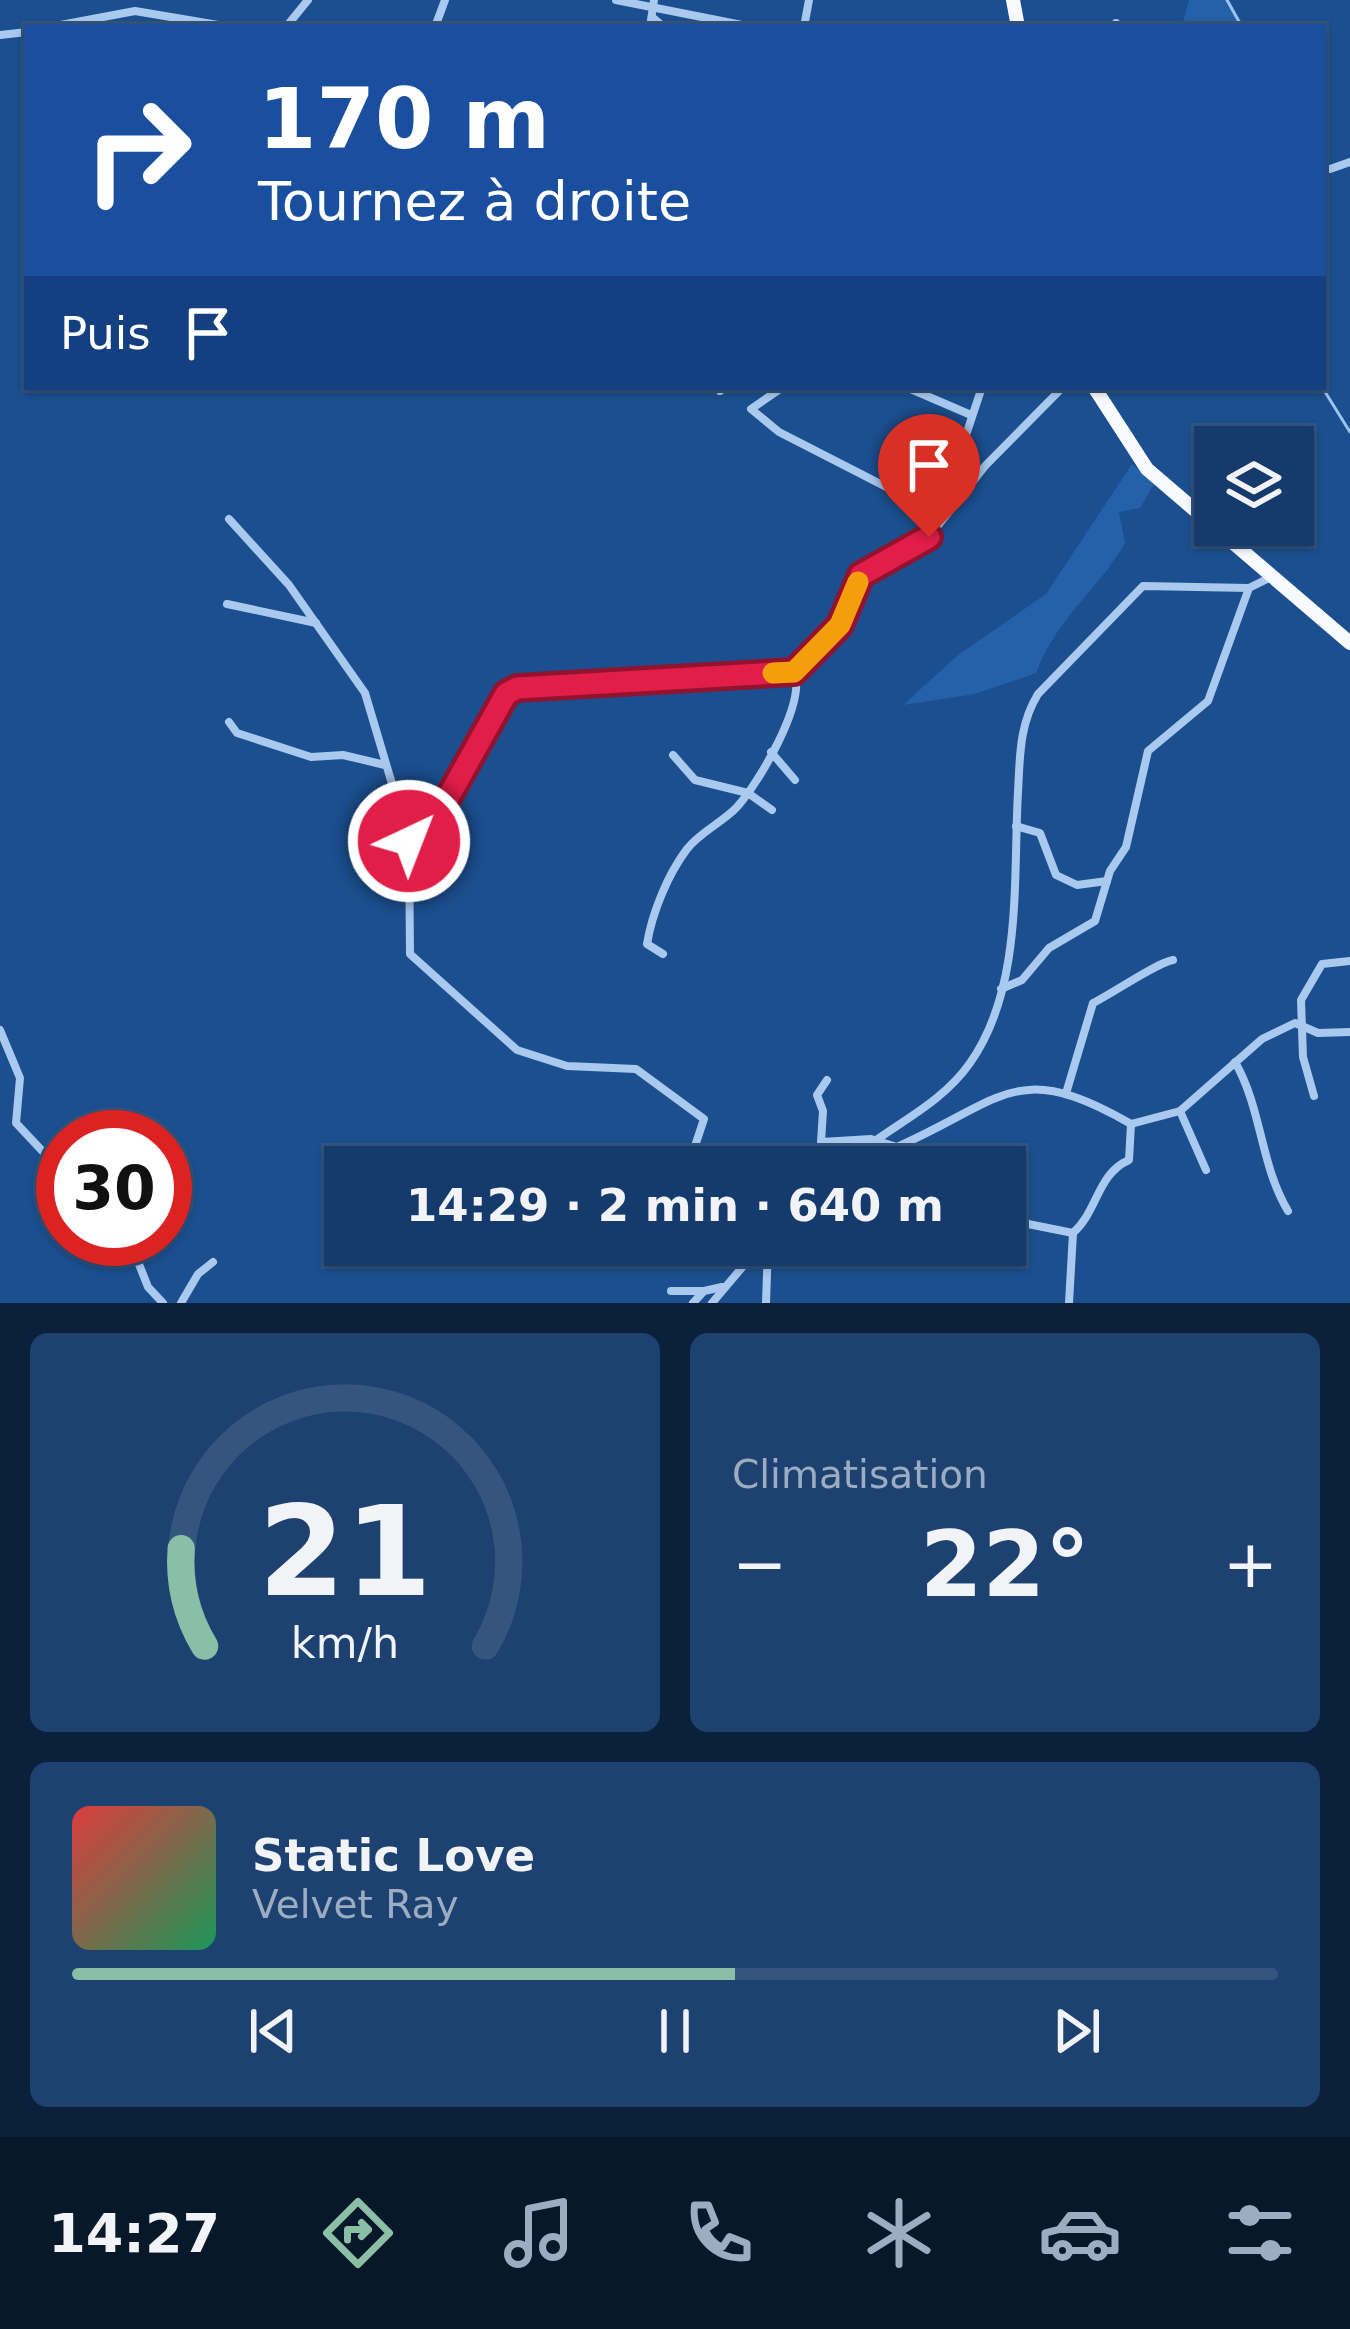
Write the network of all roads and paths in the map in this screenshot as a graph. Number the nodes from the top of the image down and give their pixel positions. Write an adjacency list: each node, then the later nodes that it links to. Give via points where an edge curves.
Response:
1 (308, 0): 6 (street)
2 (616, 0): 3 (street)
3 (653, 13): 7 (street)
4 (66, 24): 5 (street, via 135,11)
5 (212, 24)
6 (288, 24)
7 (731, 24)
8 (1350, 162): 9 (street)
9 (1330, 170)
10 (779, 390): 17 (street, via 751,409)
11 (913, 390): 15 (street)
12 (981, 390): 15 (street)
13 (1060, 390): 16 (street)
14 (1096, 390): 19 (highway, via 1147,469)
15 (971, 415): 16 (street)
16 (955, 501): 17 (street)
17 (943, 516): 24 (street, via 929,537 861,575 840,625)
18 (229, 519): 22 (street)
19 (1271, 578): 20 (street); 23 (highway)
20 (1249, 588): 32 (street, via 1157,584 1131,593 1025,716); 34 (street, via 1208,701 1148,751 1126,848)
21 (227, 604): 22 (street)
22 (317, 623): 28 (street, via 365,693)
23 (1350, 643)
24 (794, 672): 26 (street, via 796,698); 33 (street, via 517,688 490,716 440,812)
25 (229, 722): 28 (street, via 237,733 311,757)
26 (772, 752): 29 (street); 30 (street)
27 (673, 755): 30 (street, via 695,780)
28 (386, 765): 33 (street)
29 (795, 780)
30 (748, 794): 31 (street); 35 (street, via 687,849 651,919 647,944)
31 (772, 810)
32 (1016, 826): 34 (street, via 1040,833 1056,875 1077,884); 38 (street, via 1014,916)
33 (409, 841): 50 (street, via 410,954 518,1050 567,1066 636,1069 656,1080 704,1119)
34 (1107, 881): 38 (street, via 1095,921)
35 (663, 955)
36 (1173, 960): 44 (street, via 1093,1003)
37 (1350, 961): 39 (street, via 1322,964 1301,1000)
38 (1000, 990): 48 (street, via 974,1059 951,1088)
39 (1301, 1026): 41 (street); 42 (street, via 1262,1039); 45 (street)
40 (0, 1030): 49 (street, via 22,1094 16,1123)
41 (1350, 1032)
42 (1234, 1062): 46 (street); 55 (street, via 1249,1086 1268,1178)
43 (827, 1080): 48 (street, via 817,1095 821,1142)
44 (1067, 1090): 47 (street); 53 (street, via 1022,1088)
45 (1314, 1096)
46 (1180, 1111): 47 (street); 54 (street)
47 (1131, 1124): 57 (street, via 1129,1160 1101,1184 1090,1218)
48 (871, 1139): 51 (street); 52 (street)
49 (36, 1144)
50 (695, 1146)
51 (864, 1146)
52 (893, 1146)
53 (898, 1146)
54 (1207, 1170)
55 (1288, 1211)
56 (1026, 1222): 57 (street)
57 (1073, 1233): 70 (street)
58 (213, 1262): 66 (street)
59 (140, 1266): 65 (street)
60 (742, 1266): 62 (street)
61 (765, 1266): 69 (street)
62 (724, 1287): 63 (street); 68 (street)
63 (704, 1291): 64 (street); 67 (street)
64 (671, 1292)
65 (163, 1303)
66 (181, 1303)
67 (693, 1303)
68 (712, 1303)
69 (766, 1303)
70 (1069, 1303)

